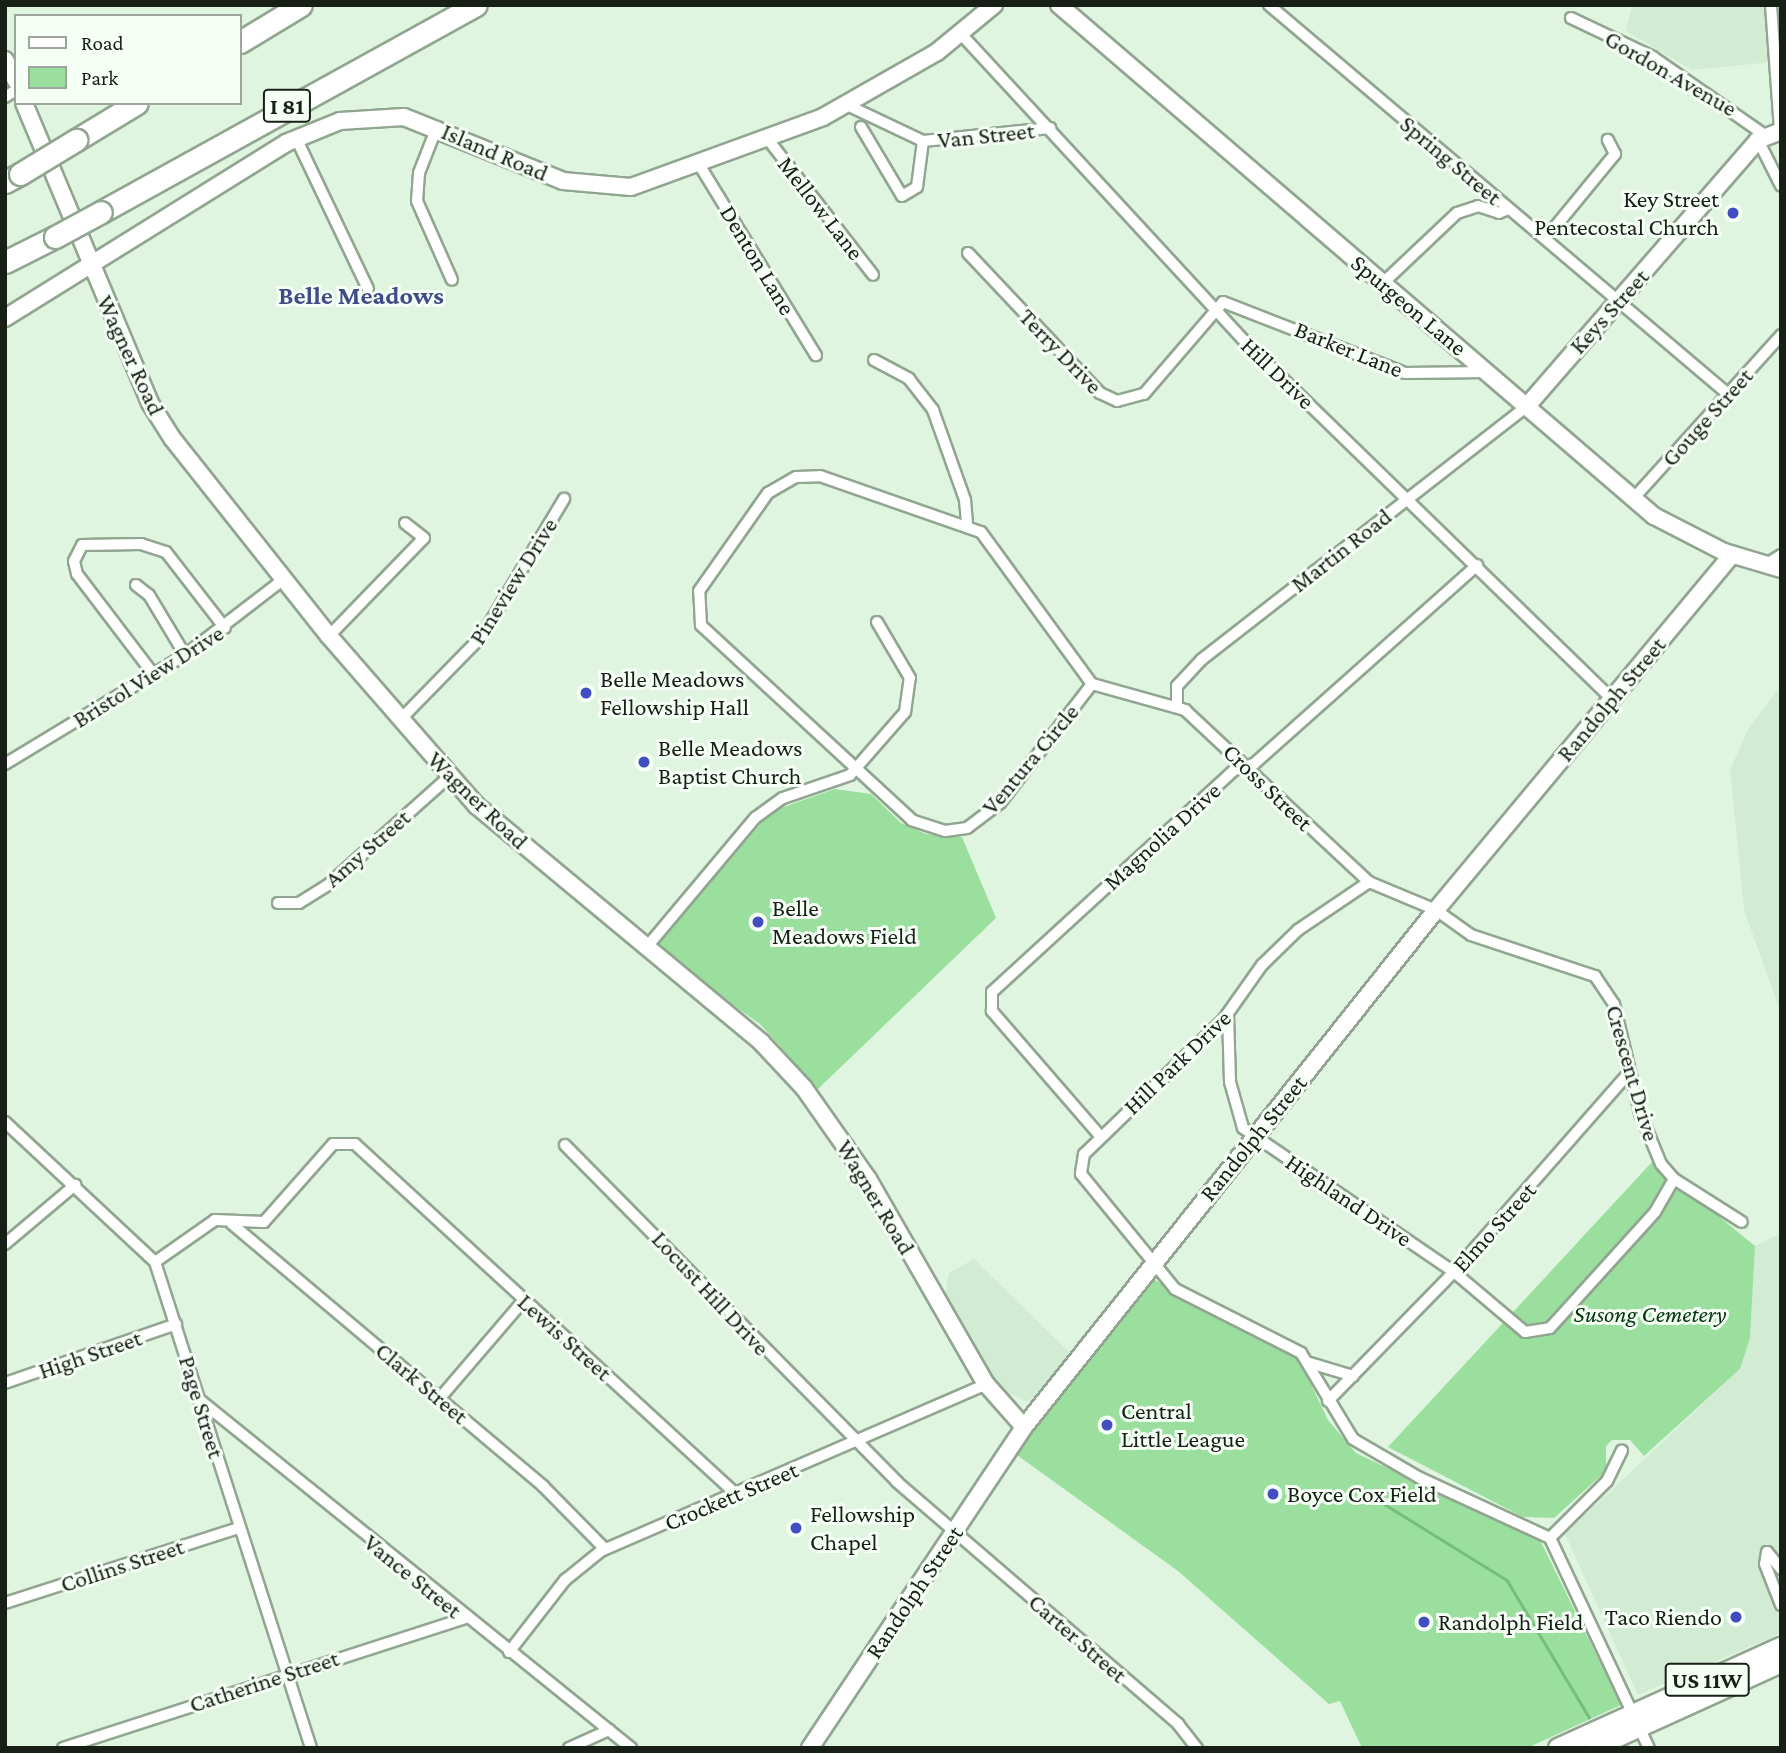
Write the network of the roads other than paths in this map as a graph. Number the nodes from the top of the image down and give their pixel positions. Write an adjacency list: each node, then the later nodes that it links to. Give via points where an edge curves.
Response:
1 (302, 5): 9 (highway)
2 (476, 5): 29 (highway, I 81, bridge)
3 (994, 5): 8 (street, Island Road)
4 (1059, 5): 33 (street, Spurgeon Lane)
5 (1269, 5): 26 (street, Spring Street)
6 (1771, 5): 18 (street)
7 (1571, 18): 18 (street, Gordon Avenue, via 1653,57)
8 (961, 34): 14 (street, Island Road); 17 (street, Hill Drive)
9 (242, 41)
10 (5, 60): 11 (street)
11 (14, 77)
12 (25, 105): 30 (street, Wagner Road)
13 (134, 105): 24 (highway, bridge)
14 (847, 105): 21 (street, Van Street); 22 (street, Island Road)
15 (437, 127): 19 (street, Island Road, via 373,114); 23 (street, Island Road, via 592,188 631,187); 32 (street, via 419,173 417,201)
16 (861, 127): 21 (street, via 899,193 912,195)
17 (1050, 128): 21 (street, Van Street); 36 (street, Hill Drive)
18 (1771, 134): 25 (street); 35 (street, Keys Street)
19 (296, 138): 30 (street, Island Road); 34 (street)
20 (1608, 140): 27 (street, via 1615,154)
21 (923, 141)
22 (770, 142): 23 (street, Island Road); 31 (street, Mellow Lane)
23 (700, 166): 39 (street, Denton Lane)
24 (13, 178)
25 (1781, 186)
26 (1508, 209): 27 (street, Spring Street); 33 (street, via 1499,213 1478,206 1457,213)
27 (1546, 238): 35 (street, Spring Street)
28 (968, 253): 36 (street, Terry Drive, via 1100,393 1117,401 1144,394)
29 (5, 262)
30 (91, 268): 37 (street, Island Road); 53 (street, Wagner Road, via 158,417)
31 (873, 275)
32 (453, 280)
33 (1383, 283): 41 (street, Spurgeon Lane)
34 (368, 289)
35 (1619, 299): 42 (street, Spring Street); 43 (street, Keys Street)
36 (1215, 307): 41 (street, Barker Lane, via 1230,302 1247,307 1405,373); 44 (street, Hill Drive)
37 (5, 318)
38 (1781, 335): 42 (street, Gouge Street)
39 (816, 355)
40 (874, 360): 48 (street, via 909,379 933,410 965,500)
41 (1487, 372): 43 (street, Spurgeon Lane)
42 (1729, 395): 46 (street, Gouge Street)
43 (1527, 406): 44 (street, Martin Road); 46 (street, Spurgeon Lane)
44 (1409, 497): 51 (street, Hill Drive); 62 (street, Martin Road, via 1201,660 1177,686)
45 (564, 499): 63 (street, Pineview Drive, via 482,636)
46 (1633, 499): 49 (street, Spurgeon Lane, via 1685,535)
47 (405, 523): 57 (street, via 424,538)
48 (967, 524): 60 (street, Ventura Circle, via 992,541); 66 (street, Ventura Circle, via 820,476 796,477 768,493 699,591 698,615 709,639)
49 (1732, 555): 52 (street, Spurgeon Lane); 61 (street, Randolph Street)
50 (1781, 555): 52 (street)
51 (1477, 565): 61 (street, Hill Drive); 65 (street, Magnolia Drive)
52 (1773, 567)
53 (284, 579): 56 (street, Bristol View Drive); 57 (street, Wagner Road)
54 (136, 585): 58 (street, via 149,595)
55 (877, 622): 66 (street, via 907,668 911,691 905,712)
56 (225, 628): 58 (street, Bristol View Drive); 59 (street, via 166,552 141,544 82,545 74,561 77,573)
57 (329, 636): 63 (street, Wagner Road)
58 (186, 655): 59 (street, Bristol View Drive)
59 (154, 675): 64 (street, Bristol View Drive)
60 (1091, 684): 62 (street, Cross Street); 66 (street, Ventura Circle, via 1000,803 967,828 923,826)
61 (1611, 698): 70 (street, Randolph Street)
62 (1177, 706): 65 (street, Cross Street)
63 (400, 720): 67 (street, Wagner Road)
64 (5, 764)
65 (1245, 767): 68 (street, Cross Street); 75 (street, Magnolia Drive, via 1234,770 992,992 992,1011)
66 (854, 770): 71 (street, via 765,810)
67 (449, 777): 69 (street, Amy Street, via 328,885 304,901); 71 (street, Wagner Road)
68 (1369, 882): 70 (street, Cross Street); 72 (street, Hill Park Drive, via 1298,930 1262,965)
69 (278, 903)
70 (1436, 910): 73 (street, Crescent Drive, via 1471,935 1595,976 1614,1004); 76 (street, Randolph Street)
71 (646, 947): 91 (street, Wagner Road, via 761,1042 804,1088 868,1180)
72 (1228, 1014): 75 (street, Hill Park Drive); 76 (street, Highland Drive, via 1233,1100 1238,1122)
73 (1630, 1072): 78 (street, Crescent Drive, via 1648,1135); 85 (street, Elmo Street)
74 (5, 1122): 79 (street, Page Street)
75 (1101, 1136): 84 (street, Hill Park Drive, via 1084,1154 1081,1174)
76 (1254, 1137): 84 (street, Randolph Street); 85 (street, Highland Drive)
77 (565, 1145): 96 (street, Locust Hill Drive, via 597,1170)
78 (1674, 1179): 80 (street, Crescent Drive); 85 (street, Highland Drive, via 1655,1212 1550,1328 1532,1334)
79 (75, 1185): 82 (street); 83 (street, Page Street)
80 (1742, 1222)
81 (232, 1224): 83 (street, Lewis Street, via 209,1222); 86 (street, Lewis Street, via 270,1217 296,1179 339,1142 355,1144); 92 (street, Clark Street)
82 (7, 1242)
83 (155, 1262): 87 (street, Page Street)
84 (1150, 1265): 88 (street, Hill Park Drive, via 1191,1300 1270,1332); 95 (street, Randolph Street)
85 (1454, 1272): 89 (street, Elmo Street)
86 (525, 1299): 92 (street); 98 (street, Lewis Street)
87 (176, 1324): 90 (street, High Street); 93 (street, Page Street)
88 (1310, 1363): 89 (street); 94 (street)
89 (1353, 1376): 94 (street, Elmo Street)
90 (5, 1383)
91 (986, 1384): 95 (street, Wagner Road); 96 (street, Crockett Street)
92 (440, 1398): 102 (street, Clark Street)
93 (199, 1399): 99 (street, Page Street); 106 (street, Vance Street)
94 (1328, 1401): 101 (street, via 1343,1428 1367,1449)
95 (1024, 1427): 100 (street, Randolph Street)
96 (857, 1442): 98 (street, Crockett Street); 100 (street, Locust Hill Drive)
97 (1622, 1450): 101 (street, via 1607,1481)
98 (735, 1493): 102 (street, Crockett Street)
99 (239, 1528): 104 (street, Collins Street); 110 (street, Page Street)
100 (956, 1532): 117 (street, Randolph Street); 118 (street, Carter Street, via 1178,1724)
101 (1550, 1538): 111 (street)
102 (605, 1549): 108 (street, Crockett Street, via 565,1580)
103 (1781, 1569): 105 (street, via 1766,1552 1765,1564)
104 (5, 1603)
105 (1781, 1605)
106 (466, 1619): 108 (street, Vance Street); 110 (street, Catherine Street)
107 (1781, 1647): 111 (main road, US 11W)
108 (509, 1652): 112 (street, Vance Street)
109 (1781, 1663): 111 (main road, US 11W)
110 (288, 1674): 113 (street, Catherine Street); 114 (street, Page Street)
111 (1636, 1720): 119 (main road, US 11W); 120 (main road, US 11W); 121 (street)
112 (609, 1730): 115 (street); 116 (street, Vance Street)
113 (63, 1748)
114 (311, 1748)
115 (569, 1748)
116 (631, 1748)
117 (810, 1748)
118 (1197, 1748)
119 (1558, 1748)
120 (1594, 1748)
121 (1649, 1748)

